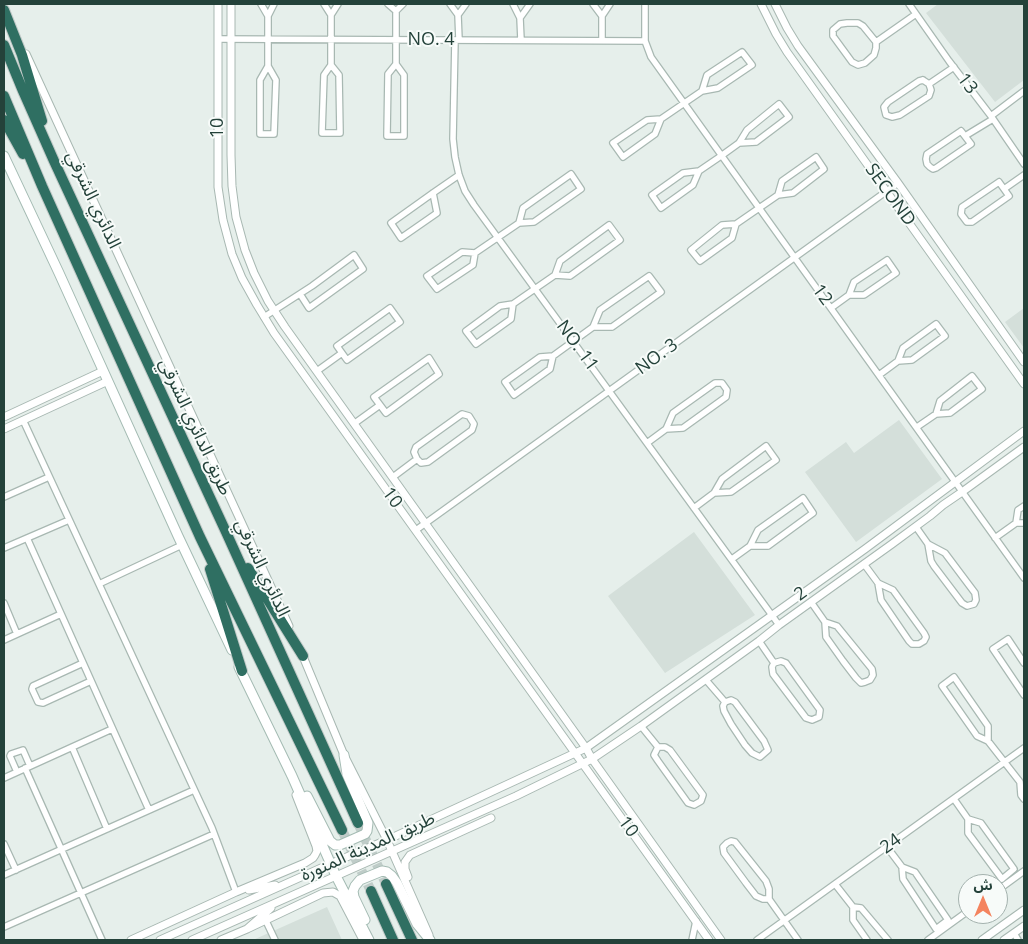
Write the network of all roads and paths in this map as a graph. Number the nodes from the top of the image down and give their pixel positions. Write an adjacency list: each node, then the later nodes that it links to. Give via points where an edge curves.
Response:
1 (218, 4): 27 (street, 10)
2 (231, 4): 28 (street, 10)
3 (261, 4): 24 (street)
4 (274, 4): 24 (street)
5 (324, 4): 22 (street)
6 (338, 4): 22 (street)
7 (388, 4): 20 (street)
8 (403, 4): 20 (street)
9 (450, 4): 23 (street)
10 (466, 4): 23 (street)
11 (513, 4): 26 (street)
12 (530, 4): 26 (street)
13 (593, 4): 25 (street)
14 (610, 4): 25 (street)
15 (645, 4): 35 (street, 12)
16 (761, 4): 62 (street, SECOND, via 787,52)
17 (775, 4): 59 (street, SECOND, via 798,46)
18 (909, 4): 21 (street, 13)
19 (4, 8): 54 (highway); 139 (street, الدائري الشرقي)
20 (396, 12): 31 (street)
21 (916, 14): 36 (street); 41 (street, 13)
22 (331, 15): 30 (street)
23 (458, 15): 32 (street, NO. 11)
24 (268, 16): 29 (street)
25 (602, 16): 34 (street)
26 (520, 18): 33 (street)
27 (218, 39): 28 (street, NO. 4); 78 (street, 10, via 218,187 223,220 232,254)
28 (231, 39): 29 (street, NO. 4); 77 (street, 10, via 231,155 236,217 254,273)
29 (268, 39): 30 (street, NO. 4); 40 (street)
30 (331, 40): 31 (street, NO. 4); 39 (street)
31 (396, 40): 32 (street, NO. 4); 38 (street)
32 (457, 40): 33 (street, NO. 4); 57 (street, NO. 11, via 453,139)
33 (521, 40): 34 (street, NO. 4)
34 (602, 41): 35 (street, NO. 4)
35 (645, 41): 46 (street, 12, via 651,57)
36 (876, 42): 36 (street, via 874,55 858,66 832,36 833,30 847,22 858,23)
37 (4, 45): 54 (highway, طريق الدائري الشرقي)
38 (396, 64): 38 (street, via 388,74 387,136 404,136 404,75)
39 (331, 65): 39 (street, via 324,75 322,133 340,133 339,75)
40 (268, 66): 40 (street, via 260,80 260,134 274,134 276,80)
41 (954, 67): 42 (street); 47 (street, 13)
42 (929, 84): 42 (street, via 929,96 900,115 886,115 884,107 888,102 919,81)
43 (702, 91): 43 (street, via 707,75 742,52 752,65 718,88); 46 (street)
44 (1024, 91): 47 (street)
45 (4, 96): 60 (highway)
46 (684, 104): 48 (street); 53 (street, 12)
47 (992, 117): 50 (street); 55 (street, 13)
48 (661, 119): 48 (street, via 655,134 623,157 613,143 646,120)
49 (4, 120): 60 (highway)
50 (965, 136): 50 (street, via 961,131 927,154 930,168 936,168 971,144)
51 (739, 143): 51 (street, via 747,130 779,104 789,117 756,142); 53 (street)
52 (4, 156): 85 (main road)
53 (721, 156): 56 (street); 65 (street, 12)
54 (54, 160): 117 (highway, طريق الدائري الشرقي)
55 (1024, 164)
56 (699, 171): 56 (street, via 693,185 661,208 652,196 683,173)
57 (459, 174): 63 (street); 68 (street, NO. 11, via 465,191)
58 (1024, 175): 61 (street)
59 (898, 183): 62 (street, NO. 3); 84 (street, SECOND)
60 (42, 186): 118 (highway)
61 (1004, 189): 61 (street, via 999,182 962,207 961,214 967,222 972,222 1009,196)
62 (887, 191): 70 (street, NO. 3); 89 (street, SECOND)
63 (433, 193): 63 (street, via 390,224 401,238 436,213)
64 (778, 194): 64 (street, via 782,181 816,157 824,170 793,193); 65 (street)
65 (759, 208): 67 (street); 70 (street, 12)
66 (519, 222): 66 (street, via 523,208 571,174 581,189 534,222); 68 (street)
67 (736, 224): 67 (street, via 732,238 700,261 691,250 722,225)
68 (497, 237): 69 (street); 72 (street, NO. 11)
69 (475, 253): 69 (street, via 473,265 437,289 427,276 462,252)
70 (794, 257): 76 (street, 12); 90 (street, NO. 3)
71 (555, 275): 71 (street, via 560,261 609,225 620,240 570,276); 72 (street)
72 (535, 289): 75 (street); 80 (street, NO. 11)
73 (300, 294): 73 (street, via 309,308 363,269 354,256); 77 (street)
74 (849, 295): 74 (street, via 854,282 887,260 896,272 864,295); 76 (street)
75 (513, 304): 75 (street, via 511,319 476,344 466,331 500,306)
76 (831, 308): 87 (street, 12)
77 (274, 310): 78 (street); 86 (street, 10)
78 (264, 317): 116 (street, 10)
79 (593, 327): 79 (street, via 600,310 649,276 661,292 612,326); 80 (street)
80 (573, 341): 82 (street); 90 (street, NO. 11)
81 (342, 353): 81 (street, via 337,346 390,308 400,322 347,360); 86 (street)
82 (554, 356): 82 (street, via 550,370 514,395 505,382 540,356)
83 (898, 361): 83 (street, via 903,348 936,324 945,336 912,360); 87 (street)
84 (1024, 362)
85 (103, 371): 88 (main road); 93 (street)
86 (317, 371): 95 (street, 10)
87 (880, 375): 96 (street, 12)
88 (108, 381): 94 (street); 122 (main road)
89 (1024, 384)
90 (609, 391): 100 (street, NO. 11); 113 (street, NO. 3)
91 (380, 405): 91 (street, via 374,397 429,358 439,374 386,413); 95 (street)
92 (936, 414): 92 (street, via 940,401 972,376 982,389 950,413); 96 (street)
93 (4, 416)
94 (23, 420): 97 (street); 103 (street)
95 (354, 423): 104 (street, 10)
96 (917, 427): 105 (street, 12)
97 (4, 429)
98 (666, 429): 98 (street, via 673,412 715,384 722,384 727,390 726,397 683,428); 100 (street)
99 (1024, 432): 105 (street, 2)
100 (647, 443): 110 (street, NO. 11)
101 (1024, 447): 106 (street, 2)
102 (417, 459): 102 (street, via 416,447 462,414 469,416 474,424 472,430 428,462 421,463); 104 (street)
103 (49, 476): 108 (street); 111 (street)
104 (393, 477): 113 (street, 10)
105 (956, 482): 106 (street, 12); 133 (street, 2)
106 (962, 492): 115 (street, 2); 120 (street, 12)
107 (714, 493): 107 (street, via 722,479 766,446 776,460 731,492); 110 (street)
108 (4, 497)
109 (1024, 506): 112 (street, via 1018,510)
110 (694, 508): 125 (street, NO. 11)
111 (69, 520): 119 (street); 129 (street)
112 (1016, 522): 114 (street); 120 (street)
113 (426, 523): 116 (street, NO. 3); 153 (street, 10)
114 (1024, 523)
115 (916, 527): 121 (street); 126 (street, 2)
116 (416, 530): 155 (street, 10)
117 (226, 532): 139 (highway); 171 (highway, طريق الدائري الشرقي)
118 (200, 537): 143 (highway); 173 (highway)
119 (27, 538): 124 (street); 132 (street)
120 (996, 538): 127 (street, 12)
121 (928, 544): 121 (street, via 931,561 962,603 967,606 974,604 975,593 946,553)
122 (182, 545): 129 (street); 143 (main road)
123 (750, 546): 123 (street, via 758,530 803,498 813,513 768,546); 125 (street)
124 (4, 548)
125 (732, 559): 133 (street, NO. 11)
126 (864, 564): 128 (street); 130 (street, 2)
127 (1024, 578)
128 (878, 583): 128 (street, via 881,600 909,641 912,644 924,641 924,633 893,590)
129 (99, 584): 165 (street)
130 (811, 602): 134 (street); 135 (street, 2)
131 (4, 603): 136 (street)
132 (61, 614): 136 (street); 140 (street)
133 (772, 615): 135 (street, NO. 11); 153 (street, 2)
134 (825, 622): 134 (street, via 837,626 872,669 870,680 861,683 856,678 826,637)
135 (779, 625): 138 (street, 2)
136 (17, 634): 137 (street)
137 (4, 640)
138 (759, 642): 141 (street); 144 (street, 2)
139 (303, 656): 156 (street, الدائري الشرقي)
140 (83, 662): 145 (street); 145 (street, via 32,689 38,702 43,703)
141 (774, 662): 141 (street, via 786,663 820,710 819,717 806,718 773,674)
142 (1024, 663): 146 (street, via 1008,639 993,649)
143 (242, 671): 162 (main road)
144 (706, 680): 147 (street); 148 (street, 2)
145 (91, 681): 149 (street)
146 (1024, 695)
147 (725, 702): 147 (street, via 736,702 764,741 768,750 760,757 752,754 731,724 724,712)
148 (642, 726): 152 (street); 157 (street, 2)
149 (112, 729): 151 (street); 168 (street)
150 (988, 740): 150 (street, via 988,726 954,677 942,686 977,736); 158 (street)
151 (72, 747): 160 (street); 172 (street)
152 (658, 747): 152 (street, via 665,746 670,750 703,795 701,801 694,805 688,803 654,755)
153 (586, 748): 155 (street, 2); 157 (street, 10)
154 (1024, 748): 158 (street, 24)
155 (575, 753): 159 (street, 10); 175 (street, طريق المدينة المنورة)
156 (344, 755): 162 (main road, via 348,774 368,823 365,834 340,845 330,841 303,788); 175 (street, الدائري الشرقي)
157 (592, 759): 159 (street, 2); 221 (street, 10)
158 (1005, 762): 164 (street); 166 (street, 24)
159 (582, 764): 179 (street, طريق المدينة المنورة); 199 (street, 10)
160 (28, 767): 161 (street); 161 (street, via 23,750 12,754); 178 (street)
161 (17, 772): 163 (street)
162 (292, 776): 180 (main road); 192 (street, via 294,791 316,846 316,855 305,863)
163 (4, 778)
164 (1022, 783): 167 (street)
165 (194, 790): 168 (street); 174 (street)
166 (954, 798): 170 (street); 177 (street, 24)
167 (1024, 799)
168 (149, 810): 172 (street)
169 (491, 818): 218 (street, via 410,856 404,862 428,922)
170 (968, 819): 170 (street, via 968,833 1002,880 1014,868 981,823)
171 (358, 823)
172 (107, 829): 178 (street)
173 (342, 830)
174 (214, 834): 191 (street); 192 (street)
175 (387, 840): 179 (street, الدائري الشرقي); 180 (street, طريق المدينة المنورة)
176 (4, 844): 182 (street)
177 (887, 847): 181 (street); 189 (street, 24)
178 (61, 849): 182 (street); 191 (street)
179 (392, 851): 185 (street, طريق المدينة المنورة); 218 (street, الدائري الشرقي)
180 (330, 864): 185 (main road); 186 (street, طريق المدينة المنورة)
181 (902, 867): 181 (street, via 902,879 936,929 948,920 915,872)
182 (16, 870): 184 (street)
183 (1024, 871): 187 (street)
184 (4, 875)
185 (336, 876): 194 (street, طريق المدينة المنورة); 214 (main road)
186 (288, 883): 192 (street); 209 (street, طريق المدينة المنورة)
187 (1008, 883)
188 (386, 884): 217 (highway)
189 (835, 884): 195 (street); 200 (street, 24)
190 (371, 891): 216 (highway)
191 (81, 892): 202 (street); 206 (street)
192 (236, 892): 204 (street)
193 (768, 899): 193 (street, via 766,881 735,842 727,843 723,847 724,853 756,896); 200 (street)
194 (277, 903): 203 (street); 210 (street, طريق المدينة المنورة)
195 (853, 907): 224 (street, via 853,920); 225 (street, via 861,908)
196 (1024, 910): 227 (street)
197 (958, 918): 226 (street)
198 (266, 921): 203 (street); 212 (street); 213 (street, via 323,893 333,892 340,896)
199 (696, 921): 219 (street); 220 (street, 10)
200 (784, 921): 222 (street, 24); 223 (street)
201 (1024, 926): 205 (street)
202 (4, 927)
203 (247, 929): 211 (street)
204 (152, 930): 207 (street); 208 (street)
205 (1014, 933): 228 (street); 229 (street)
206 (102, 940)
207 (131, 940)
208 (140, 940)
209 (160, 940)
210 (192, 940)
211 (221, 940)
212 (275, 940)
213 (364, 940)
214 (369, 940)
215 (374, 940): 218 (main road, via 353,891 360,880 387,872 397,883 417,924)
216 (393, 940)
217 (412, 940)
218 (431, 940)
219 (692, 940)
220 (709, 940)
221 (721, 940)
222 (758, 940)
223 (798, 940)
224 (867, 940)
225 (888, 940)
226 (928, 940)
227 (982, 940)
228 (1004, 940)
229 (1018, 940)

